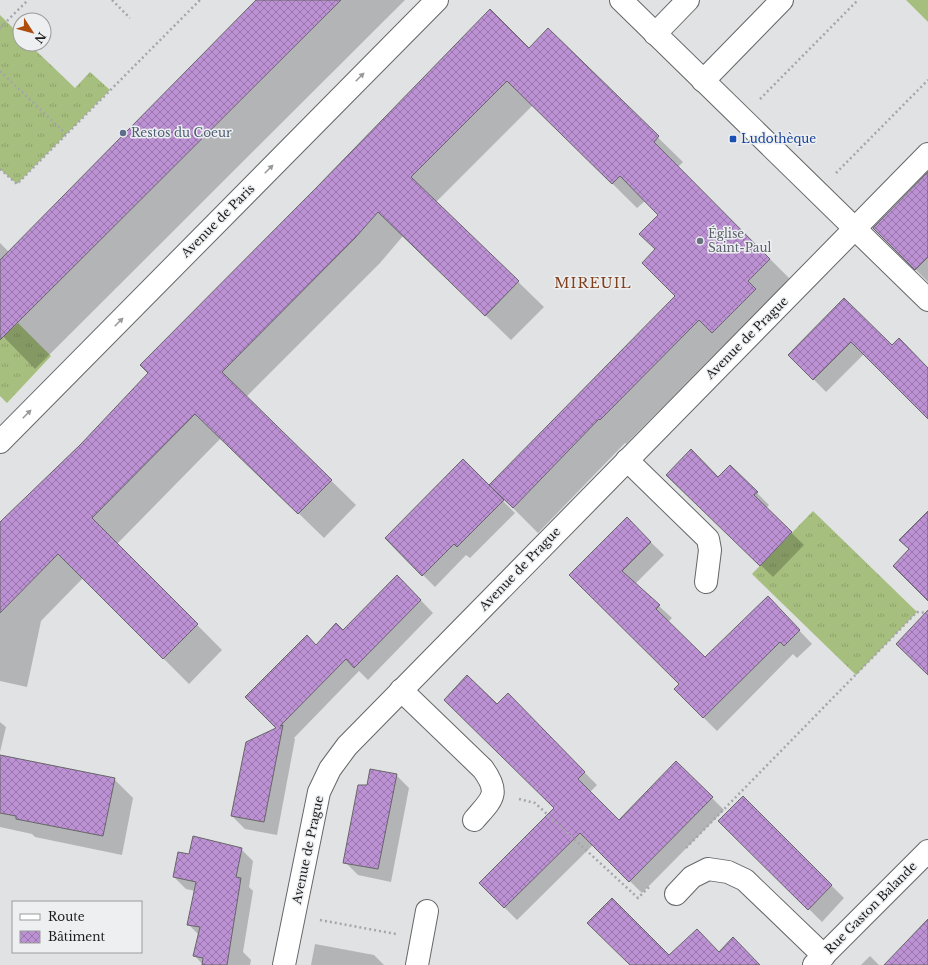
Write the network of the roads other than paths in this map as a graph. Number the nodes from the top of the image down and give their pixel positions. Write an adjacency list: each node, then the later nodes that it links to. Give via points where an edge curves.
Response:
1 (436, 0): 10 (street, Avenue de Paris, one-way to 1)
2 (621, 0): 5 (street)
3 (688, 0): 5 (street)
4 (782, 0): 6 (street)
5 (655, 34): 6 (street)
6 (703, 81): 8 (street)
7 (928, 154): 8 (street, Avenue de Prague)
8 (854, 229): 9 (street); 11 (street, Avenue de Prague)
9 (928, 300)
10 (0, 442)
11 (627, 460): 12 (street, via 708,539 710,550); 13 (street, Avenue de Prague)
12 (706, 582)
13 (401, 690): 14 (street, via 483,769 492,782 494,793); 19 (street, Avenue de Prague, via 347,746 330,769 319,792)
14 (474, 820)
15 (928, 850): 18 (street, Rue Gaston Balande)
16 (676, 894): 18 (street, via 692,877 708,869 728,872 745,880)
17 (427, 911): 20 (street)
18 (819, 960)
19 (284, 965)
20 (417, 965)

